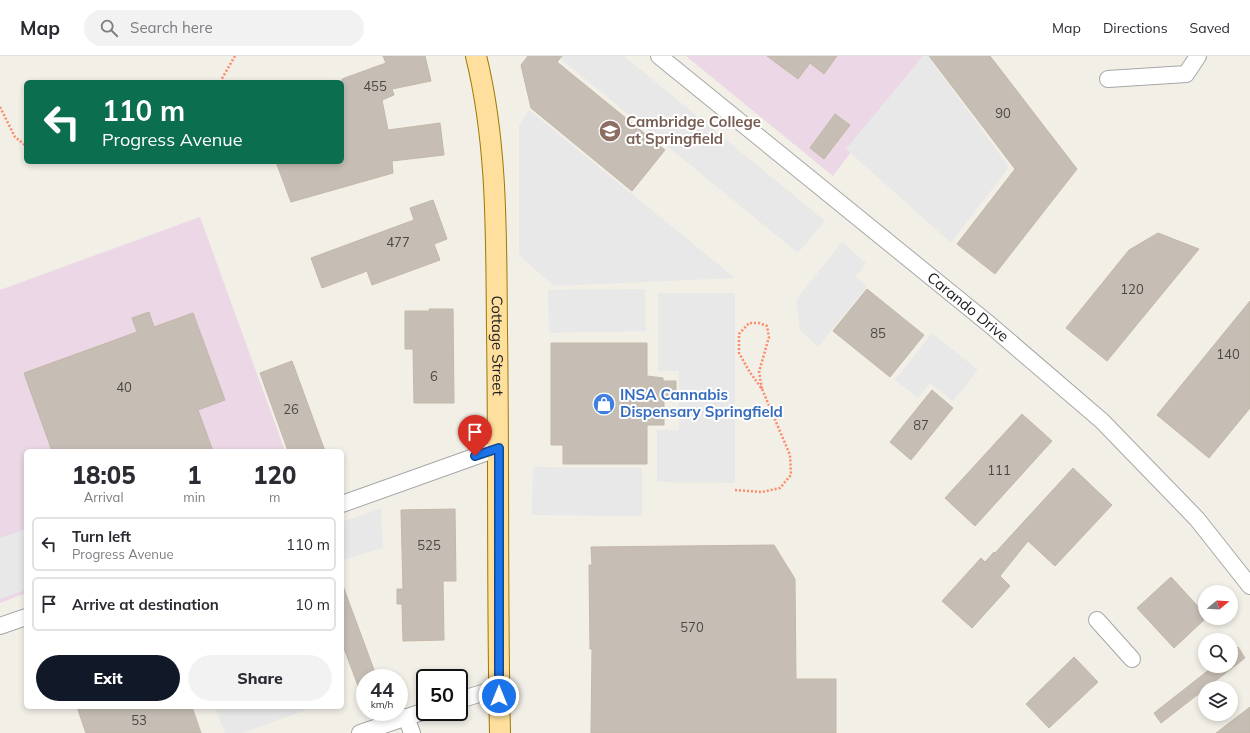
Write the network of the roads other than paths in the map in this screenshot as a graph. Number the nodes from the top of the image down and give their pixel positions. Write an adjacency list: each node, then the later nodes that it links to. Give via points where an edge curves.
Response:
1 (476, 56): 5 (main road, Cottage Street, via 483,83 492,152 496,229)
2 (659, 56): 7 (street, Carando Drive, via 989,324 1102,421 1197,519)
3 (1198, 56): 4 (street, via 1186,74)
4 (1108, 79)
5 (499, 448): 6 (street); 12 (main road, Cottage Street)
6 (344, 503)
7 (1250, 586)
8 (24, 618): 10 (street)
9 (1097, 620): 11 (street)
10 (0, 626)
11 (1132, 659)
12 (499, 688): 13 (street); 18 (main road, Cottage Street)
13 (468, 697)
14 (394, 721): 16 (street)
15 (408, 721): 17 (street)
16 (360, 733)
17 (412, 733)
18 (500, 733)

